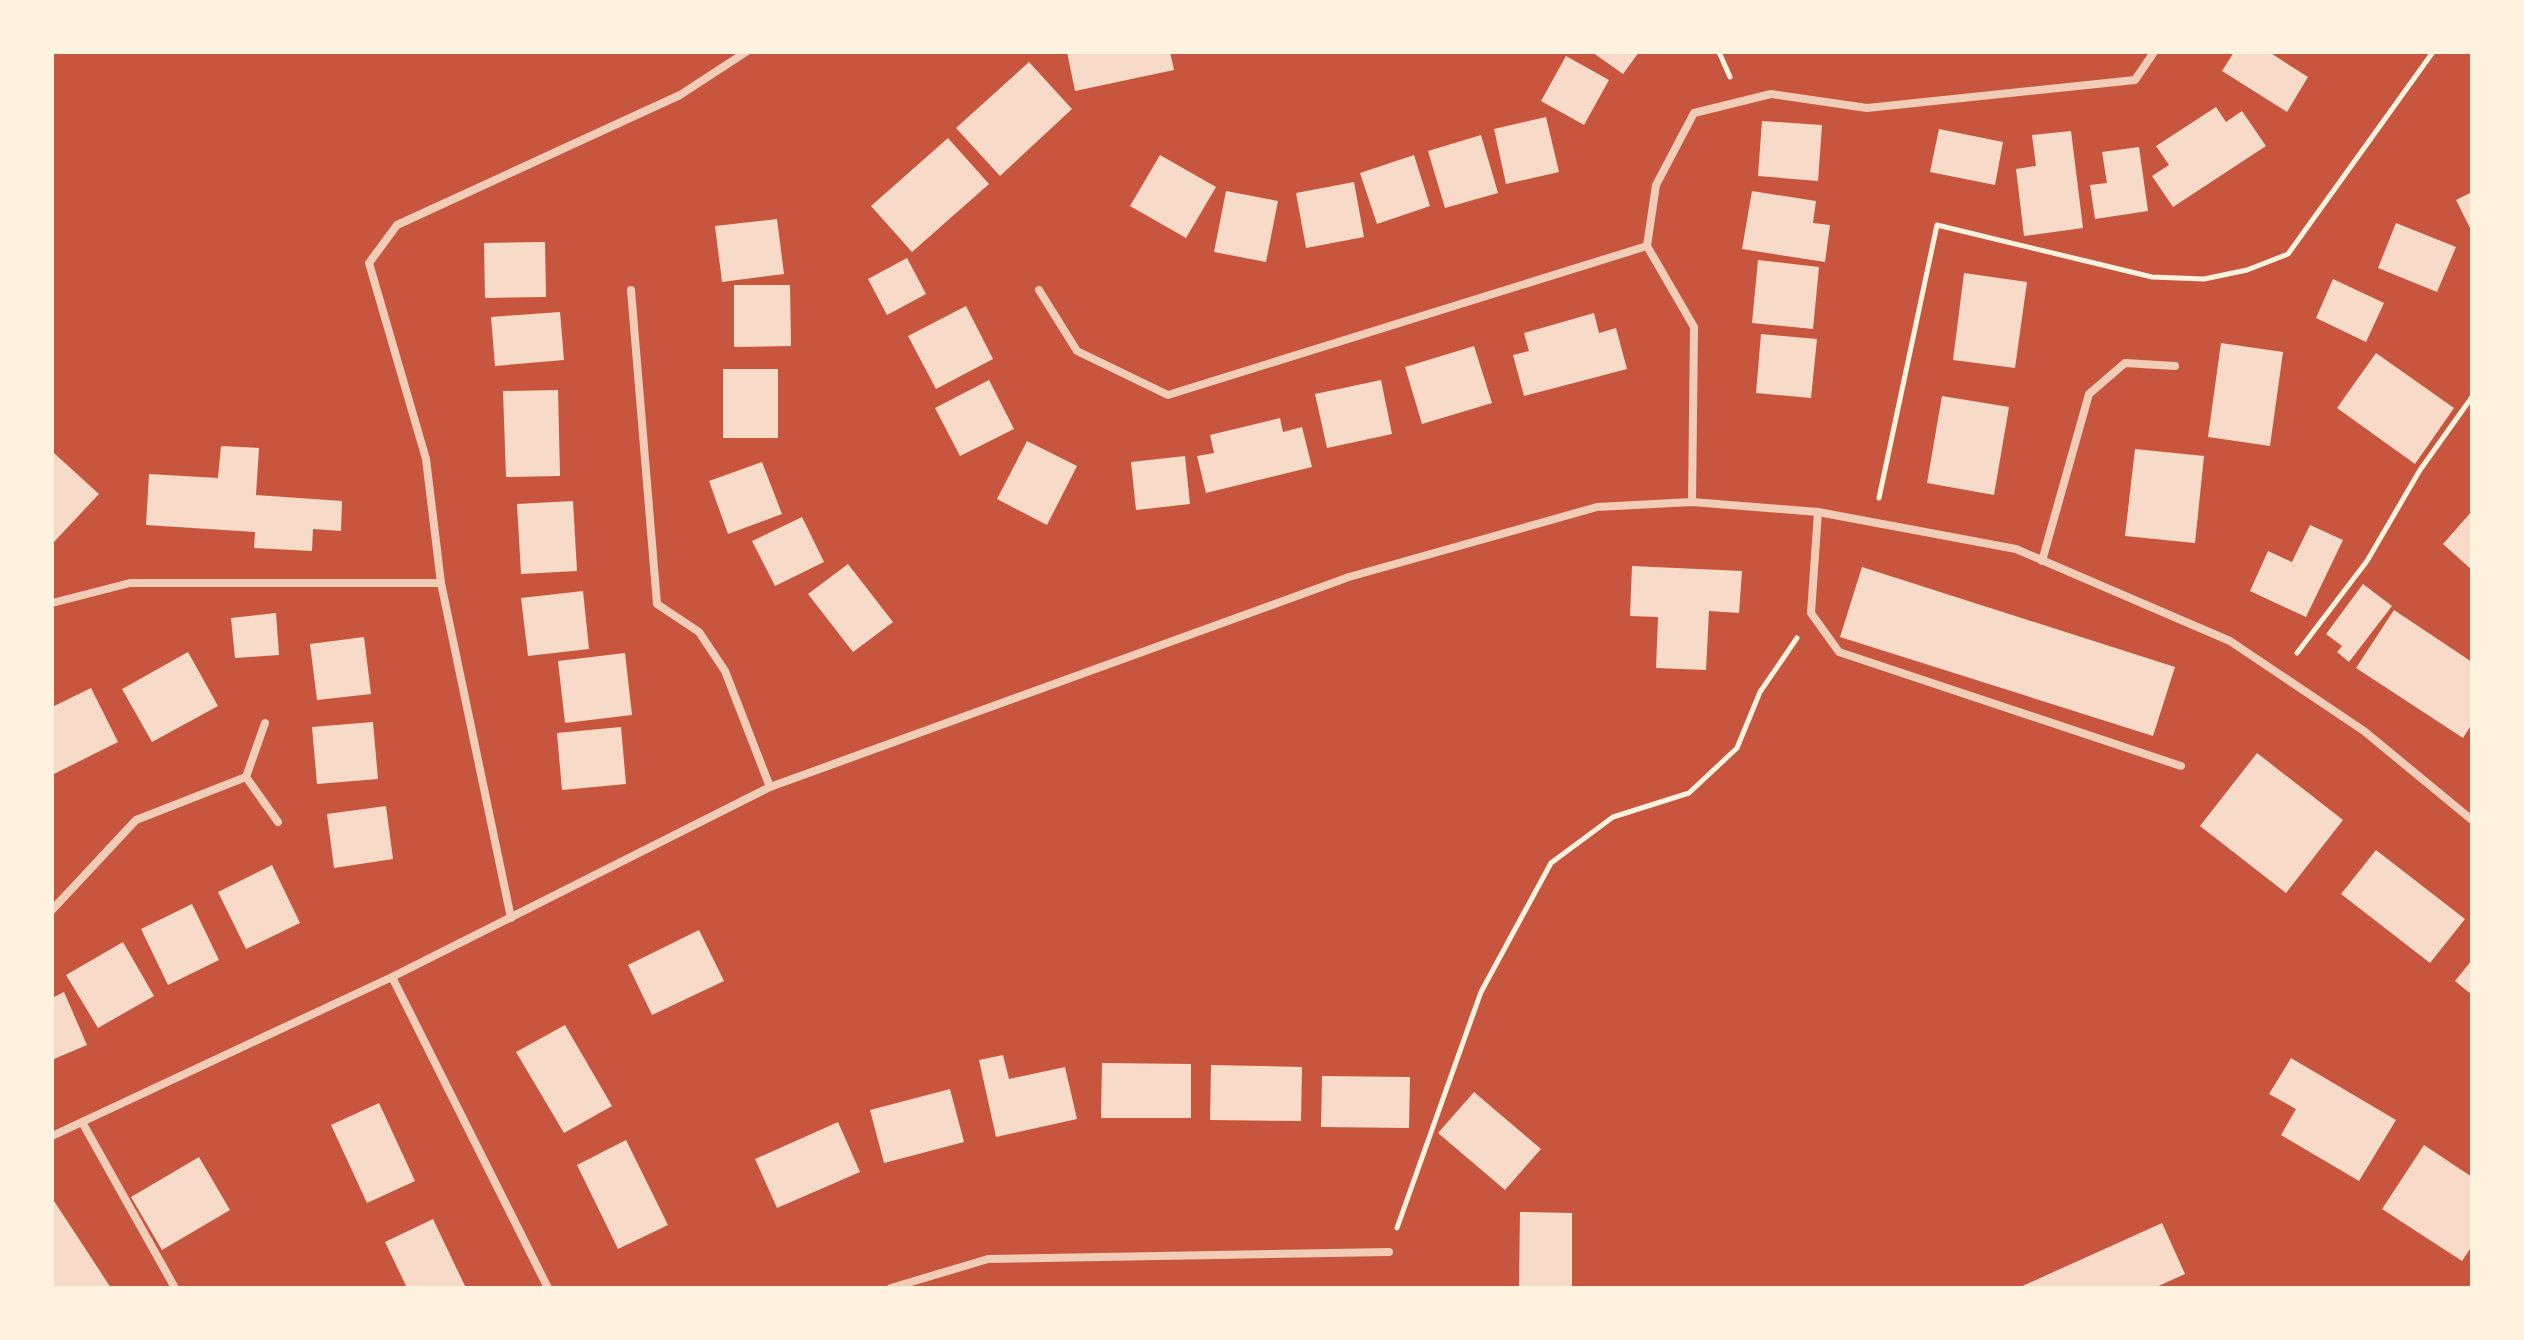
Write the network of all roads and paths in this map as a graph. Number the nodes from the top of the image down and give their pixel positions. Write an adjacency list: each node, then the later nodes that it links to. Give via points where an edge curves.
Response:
1 (746, 52): 13 (street, via 680,95 397,225 369,263 426,459)
2 (2154, 52): 4 (street, via 2135,80 1867,108 1771,94 1694,113 1656,185)
3 (2433, 52): 11 (path, via 2288,254 2247,270 2204,279 2152,277 1937,225)
4 (1647, 246): 6 (street, via 1168,395 1077,351); 9 (street, via 1694,327)
5 (631, 290): 20 (street, via 657,604 699,632 725,671)
6 (1039, 290)
7 (2175, 366): 12 (street, via 2125,363 2089,394)
8 (2472, 397): 16 (path, via 2420,470 2367,561)
9 (1692, 502): 10 (street); 20 (street, via 1597,507 1349,577)
10 (1818, 512): 11 (street); 18 (street, via 1811,613 1839,652)
11 (1874, 522): 12 (street, via 2016,549)
12 (2042, 561): 16 (street, via 2230,641)
13 (441, 583): 14 (street, via 130,583); 24 (street)
14 (52, 603)
15 (1783, 662): 28 (path, via 1760,692 1737,748 1689,793 1613,817 1551,863 1481,992)
16 (2280, 674): 21 (street, via 2364,731)
17 (265, 723): 19 (street)
18 (2181, 766)
19 (246, 777): 22 (street); 23 (street, via 136,820)
20 (770, 787): 24 (street)
21 (2472, 820)
22 (278, 822)
23 (52, 910)
24 (511, 918): 25 (street)
25 (392, 977): 26 (street); 30 (street)
26 (82, 1122): 27 (street); 29 (street)
27 (52, 1136)
28 (1389, 1252): 31 (street, via 988,1259)
29 (175, 1288)
30 (548, 1288)
31 (891, 1288)

